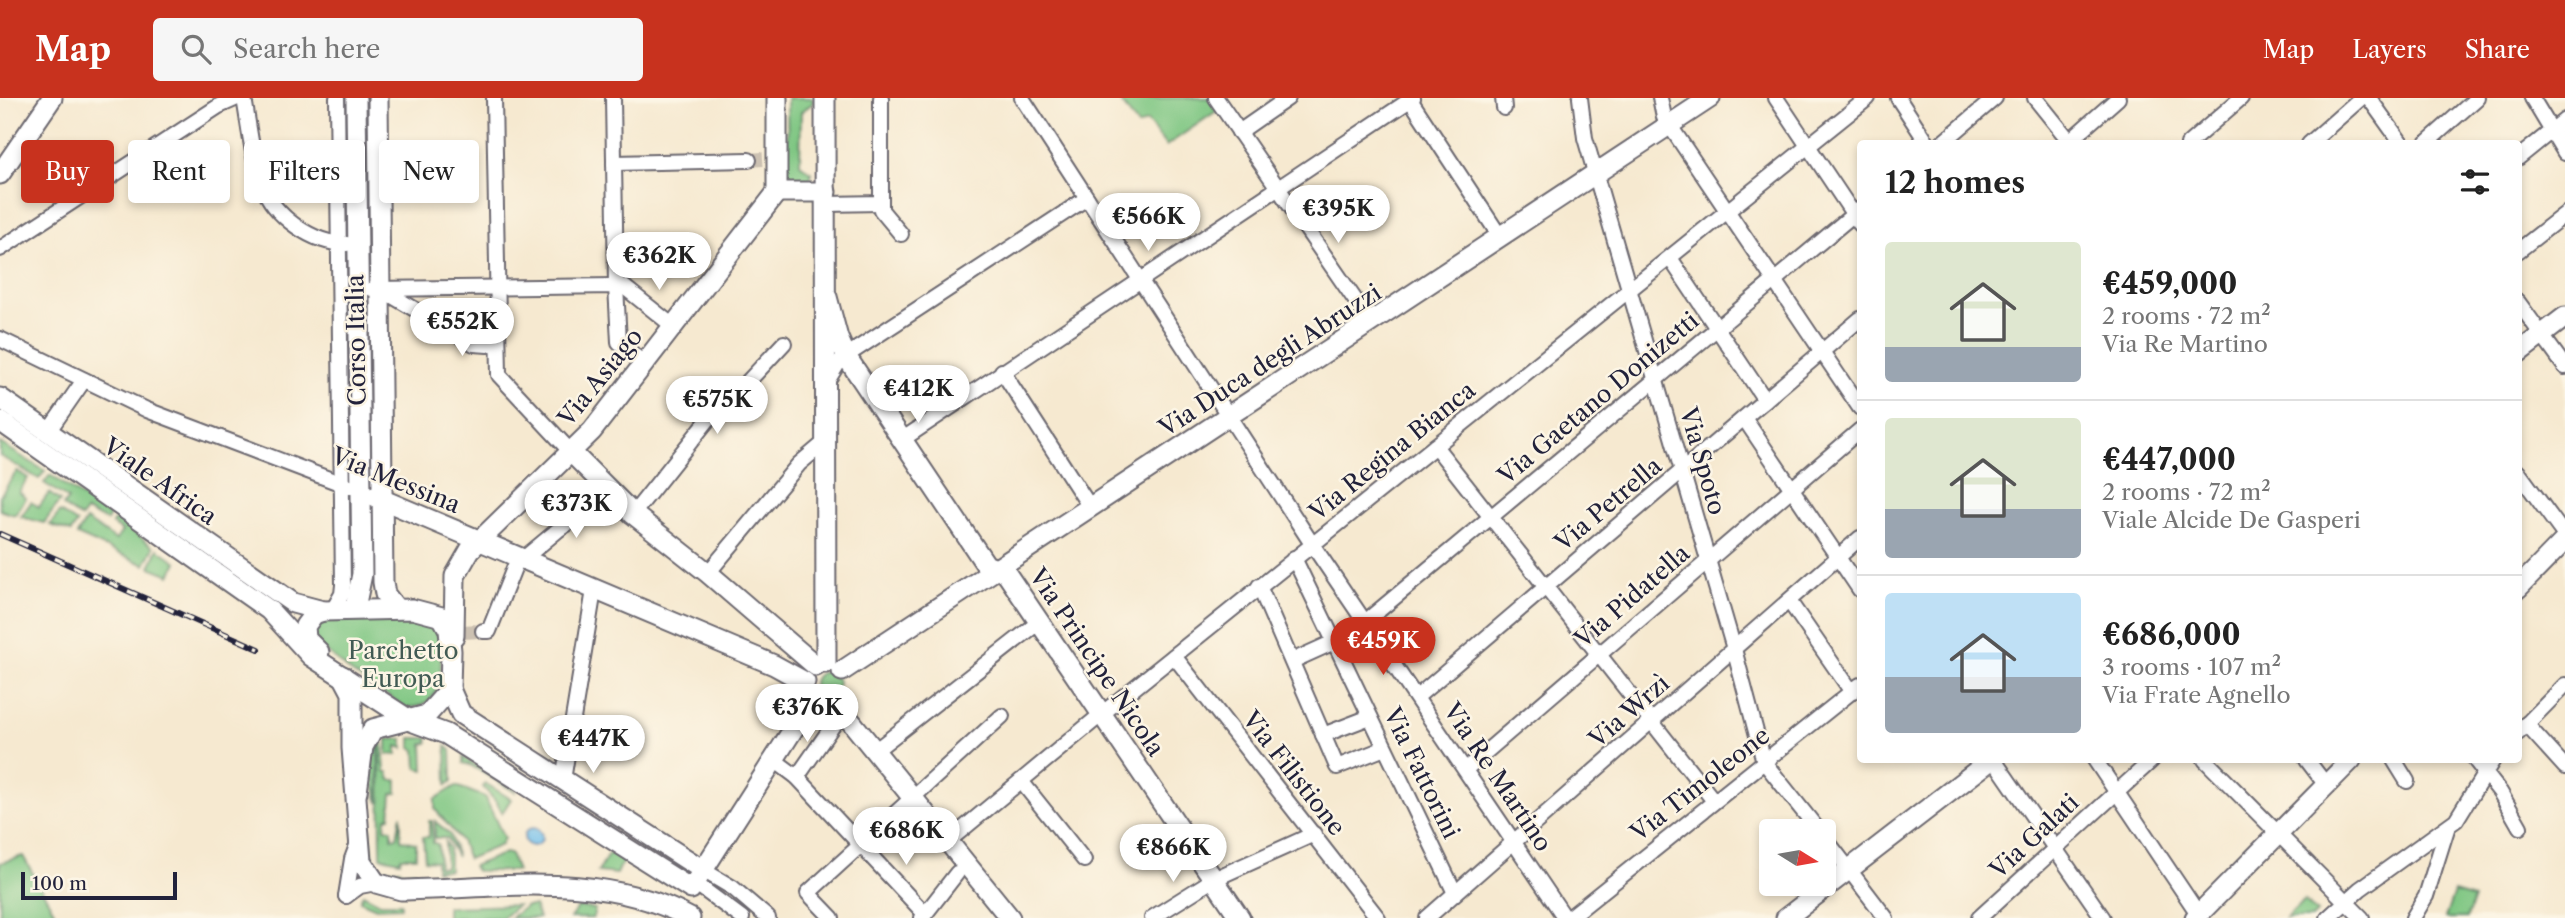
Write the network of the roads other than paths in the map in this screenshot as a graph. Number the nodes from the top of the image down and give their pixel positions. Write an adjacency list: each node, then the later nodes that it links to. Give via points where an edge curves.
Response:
1 (52, 98): 48 (main road)
2 (237, 98): 61 (street)
3 (244, 98): 60 (street, via 260,181 269,197 303,231 328,244)
4 (337, 98): 60 (street)
5 (356, 98): 60 (main road, Corso Italia)
6 (378, 98): 69 (main road, Corso Italia)
7 (494, 98): 67 (street)
8 (613, 98): 46 (street)
9 (777, 98): 45 (main road)
10 (825, 98): 52 (main road)
11 (881, 98): 53 (street)
12 (1022, 98): 51 (street, Via Re Martino)
13 (1216, 98): 33 (street)
14 (1288, 98): 33 (street)
15 (1580, 98): 47 (street, Via Spoto, via 1585,138)
16 (1660, 98): 31 (street)
17 (1710, 98): 31 (main road, Via Duca degli Abruzzi)
18 (1776, 98): 42 (street)
19 (1868, 98): 42 (street, Via Regina Bianca)
20 (1898, 98): 34 (street)
21 (1995, 98): 35 (street)
22 (2035, 98): 36 (street)
23 (2118, 98): 37 (street)
24 (2241, 98): 38 (street)
25 (2361, 98): 39 (street)
26 (2370, 98): 40 (street)
27 (2477, 98): 41 (street)
28 (2532, 98): 32 (street)
29 (1411, 99): 49 (street); 59 (street)
30 (2565, 120): 32 (street)
31 (1670, 125): 47 (main road, Via Duca degli Abruzzi); 54 (street)
32 (2552, 131): 43 (street); 44 (street)
33 (1239, 132): 49 (street)
34 (1925, 140)
35 (1946, 140)
36 (2067, 140)
37 (2071, 140)
38 (2194, 140)
39 (2314, 140)
40 (2399, 140)
41 (2430, 140)
42 (1808, 146): 54 (street, Via Regina Bianca); 56 (street)
43 (2565, 153)
44 (2522, 155)
45 (763, 159): 46 (street); 50 (main road)
46 (614, 163): 65 (street)
47 (1597, 173): 59 (main road, Via Duca degli Abruzzi); 71 (street, Via Spoto)
48 (0, 174)
49 (1276, 188): 64 (street); 77 (street)
50 (775, 195): 52 (main road); 78 (main road, Via Asiago)
51 (1087, 198): 64 (street, Via Re Martino); 86 (street)
52 (830, 203): 53 (street); 72 (main road)
53 (881, 204): 58 (street)
54 (1728, 210): 63 (street, Via Regina Bianca); 66 (street)
55 (2565, 214): 62 (street)
56 (1857, 215)
57 (1857, 217): 66 (street, Via Gaetano Donizetti)
58 (901, 234)
59 (1500, 238): 77 (main road, Via Duca degli Abruzzi)
60 (348, 244): 70 (main road, Corso Italia)
61 (2, 248)
62 (2522, 248)
63 (1670, 258): 71 (street, Via Regina Bianca); 79 (street)
64 (1140, 279): 89 (street); 98 (street, Via Re Martino)
65 (616, 281): 67 (street, via 599,287); 78 (street); 87 (street, via 619,342)
66 (1775, 281): 79 (street, Via Gaetano Donizetti); 85 (street)
67 (500, 284): 68 (street); 80 (street)
68 (443, 288): 69 (street); 74 (street, via 421,294)
69 (380, 289): 70 (street); 74 (street); 97 (main road, Corso Italia)
70 (348, 290): 96 (main road, Corso Italia)
71 (1629, 290): 91 (street, Via Spoto); 105 (street, Via Regina Bianca)
72 (827, 297): 86 (main road, Via Principe Nicola); 92 (main road)
73 (2522, 308): 81 (street)
74 (419, 310): 80 (street, via 474,344 488,345)
75 (2565, 317): 81 (main road)
76 (1857, 322): 85 (street, Via Petrella)
77 (1371, 323): 98 (main road, Via Duca degli Abruzzi)
78 (674, 326): 87 (main road, Via Asiago)
79 (1717, 328): 91 (street, Via Gaetano Donizetti); 94 (street)
80 (498, 332): 106 (street, via 499,374)
81 (2542, 335): 84 (main road); 88 (street)
82 (0, 339): 90 (street, Via Messina)
83 (784, 343): 114 (street, via 719,406)
84 (2522, 350)
85 (1823, 351): 94 (street, Via Petrella); 95 (street)
86 (846, 356): 92 (street); 103 (main road, Via Principe Nicola)
87 (645, 364): 106 (main road, Via Asiago)
88 (2565, 367)
89 (1002, 372): 103 (street); 113 (street)
90 (84, 380): 101 (street); 109 (street, Via Messina, via 147,410)
91 (1656, 380): 107 (street, Via Spoto); 115 (street, Via Gaetano Donizetti)
92 (826, 384): 104 (main road)
93 (0, 398): 101 (main road, Viale Africa)
94 (1765, 400): 99 (street, Via Petrella)
95 (1857, 403)
96 (350, 407): 97 (street); 109 (main road, Corso Italia)
97 (382, 407): 112 (main road, Corso Italia)
98 (1231, 417): 113 (main road, Via Duca degli Abruzzi); 119 (street, Via Re Martino)
99 (1744, 418): 107 (street, Via Petrella); 110 (street)
100 (0, 421): 148 (main road, Viale Africa, via 269,610 299,647)
101 (48, 432): 137 (main road, Viale Africa, via 293,603)
102 (1857, 433): 110 (street, Via Pidatella)
103 (903, 439): 125 (main road, Via Principe Nicola, via 986,565)
104 (825, 442): 126 (street, via 799,464); 147 (main road)
105 (1435, 446): 115 (street); 119 (street, Via Regina Bianca)
106 (570, 452): 111 (main road); 118 (main road, Via Asiago)
107 (1683, 470): 123 (street, Via Spoto); 130 (street, Via Petrella)
108 (2522, 478): 116 (street)
109 (351, 488): 112 (main road, Via Messina); 124 (main road, Corso Italia); 137 (street, via 342,594)
110 (1793, 490): 121 (street); 123 (street, Via Pidatella)
111 (611, 495): 114 (main road); 122 (street)
112 (383, 500): 118 (main road, Via Messina); 133 (main road, Corso Italia)
113 (1090, 507): 125 (main road, Via Duca degli Abruzzi)
114 (633, 514): 126 (main road)
115 (1491, 517): 130 (street); 139 (street, Via Gaetano Donizetti)
116 (2565, 538): 128 (main road)
117 (1857, 541): 121 (street, Via Wrzì)
118 (488, 544): 122 (main road, Via Messina); 127 (main road, Via Asiago, via 462,562)
119 (1312, 544): 120 (street, Via Regina Bianca); 139 (street, Via Re Martino)
120 (1294, 558): 129 (street, Via Regina Bianca); 142 (street, Via Fattorini)
121 (1838, 558): 131 (street); 134 (street, Via Wrzì)
122 (520, 559): 132 (main road, Via Messina); 140 (street, via 489,631)
123 (1708, 561): 143 (street, Via Spoto); 144 (street, Via Pidatella)
124 (362, 568): 133 (street); 135 (main road, Corso Italia)
125 (997, 569): 138 (main road, Via Principe Nicola, via 1006,573); 147 (main road, Via Duca degli Abruzzi)
126 (708, 573): 147 (main road)
127 (455, 576): 136 (main road, Via Asiago, via 442,599); 141 (main road)
128 (2522, 584)
129 (1259, 586): 145 (street, Via Regina Bianca); 146 (street)
130 (1546, 586): 144 (street); 152 (street, Via Petrella)
131 (1857, 586)
132 (594, 590): 147 (main road, Via Messina, via 774,665); 181 (street)
133 (388, 595): 135 (main road); 136 (main road)
134 (1790, 601): 143 (street, Via Wrzì); 150 (street)
135 (355, 608): 137 (main road)
136 (420, 610): 141 (main road, via 445,620)
137 (328, 611): 148 (main road, via 309,619 306,639)
138 (1039, 622): 154 (main road, Via Principe Nicola); 162 (street)
139 (1364, 622): 152 (street, Via Re Martino)
140 (484, 631)
141 (456, 638): 151 (main road)
142 (1334, 642): 146 (street); 156 (street, Via Fattorini)
143 (1734, 649): 157 (street, Via Wrzì); 163 (street, Via Spoto)
144 (1600, 654): 157 (street); 176 (street, Via Pidatella)
145 (1174, 656): 154 (street, Via Regina Bianca); 191 (street, Via Filistione)
146 (1292, 661): 160 (street)
147 (826, 674): 153 (main road, via 846,686); 153 (main road, via 823,705); 164 (main road)
148 (343, 676): 158 (main road); 184 (main road, via 352,694)
149 (2565, 685): 159 (street)
150 (1856, 688): 163 (street, Via Timoleone)
151 (450, 689): 158 (main road, via 433,711); 181 (main road, via 461,714)
152 (1418, 696): 176 (street, Via Re Martino)
153 (843, 712): 162 (main road); 178 (street)
154 (1103, 713): 179 (street, Via Regina Bianca); 202 (main road, Via Principe Nicola)
155 (1002, 716): 185 (street)
156 (1370, 717): 160 (street); 161 (street, Via Fattorini)
157 (1653, 720): 186 (street); 193 (street, Via Wrzì)
158 (411, 721): 184 (main road, via 382,726 368,734); 187 (main road, via 459,742)
159 (2522, 728): 175 (street)
160 (1324, 735): 161 (street, via 1337,767)
161 (1385, 748): 205 (street, Via Fattorini)
162 (876, 750): 185 (main road)
163 (1764, 762): 186 (street, Via Timoleone); 188 (street)
164 (770, 763): 178 (street); 203 (main road)
165 (1989, 763): 200 (main road)
166 (1995, 763): 197 (street)
167 (2097, 763): 183 (street)
168 (2149, 763): 183 (street, Via Galati)
169 (2208, 763): 192 (street)
170 (2309, 763): 182 (street)
171 (2348, 763): 182 (main road)
172 (2396, 763): 180 (street)
173 (2477, 763): 177 (street)
174 (2490, 763): 177 (street)
175 (2565, 767)
176 (1466, 769): 193 (street, Via Re Martino)
177 (2483, 772): 189 (street); 190 (street, via 2461,814)
178 (799, 779): 196 (street)
179 (1021, 781): 195 (street, Via Regina Bianca); 199 (street)
180 (2407, 781)
181 (565, 782): 187 (main road); 203 (main road)
182 (2326, 785): 192 (main road)
183 (2116, 791): 197 (street, Via Galati); 208 (street)
184 (357, 792): 194 (main road)
185 (913, 796): 195 (main road); 196 (street)
186 (1714, 801): 218 (street, Via Timoleone)
187 (555, 803): 203 (main road)
188 (1809, 819)
189 (2520, 827)
190 (2447, 829): 206 (street); 225 (street, via 2426,896)
191 (1314, 834): 202 (street); 216 (street, Via Filistione)
192 (2278, 834): 206 (street); 208 (main road)
193 (1514, 841): 205 (street, Via Wrzì); 218 (street, Via Re Martino)
194 (359, 842): 204 (main road, via 364,869); 204 (street, via 346,896 359,886)
195 (947, 842): 213 (main road)
196 (862, 844): 207 (street); 212 (street, via 808,893)
197 (2055, 848): 221 (street, Via Galati); 222 (street)
198 (1836, 852): 200 (street)
199 (1084, 860)
200 (1849, 869): 219 (main road); 220 (street)
201 (957, 873): 207 (street)
202 (1214, 879): 214 (street); 215 (main road, Via Principe Nicola)
203 (696, 881): 210 (street); 211 (street, via 733,888)
204 (376, 883): 209 (main road, via 391,890 598,887 655,901)
205 (1455, 893): 217 (street, Via Wrzì)
206 (2346, 901): 223 (street); 224 (street)
207 (924, 916)
208 (2199, 917)
209 (690, 918)
210 (742, 918)
211 (768, 918)
212 (832, 918)
213 (1010, 918)
214 (1152, 918)
215 (1240, 918)
216 (1378, 918)
217 (1427, 918)
218 (1567, 918)
219 (1786, 918)
220 (1886, 918)
221 (1979, 918)
222 (2103, 918)
223 (2328, 918)
224 (2362, 918)
225 (2413, 918)

